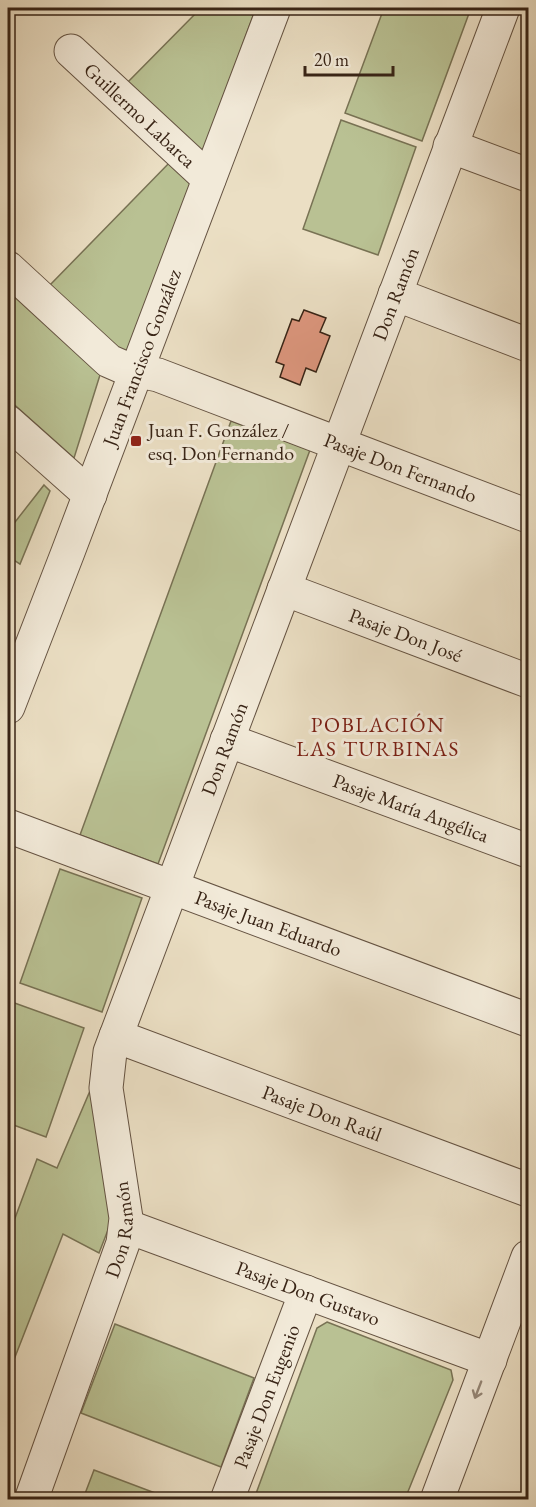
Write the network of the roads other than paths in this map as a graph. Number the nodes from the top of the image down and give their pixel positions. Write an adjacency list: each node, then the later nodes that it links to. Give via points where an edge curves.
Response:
1 (274, 8): 6 (street, Juan Francisco González)
2 (502, 8): 4 (street, Don Ramón)
3 (71, 51): 6 (street, Guillermo Labarca)
4 (450, 146): 5 (street); 8 (street, Don Ramón)
5 (528, 176)
6 (209, 179): 10 (street, Juan Francisco González)
7 (8, 268): 10 (street, Pasaje Don Fernando, via 109,361)
8 (395, 294): 9 (street); 12 (street, Don Ramón)
9 (528, 345)
10 (137, 371): 12 (street, Pasaje Don Fernando, via 158,375); 13 (street, Juan Francisco González)
11 (8, 422): 13 (street)
12 (339, 443): 14 (street, Pasaje Don Fernando); 15 (street, Don Ramón)
13 (90, 495): 17 (street, Juan Francisco González)
14 (528, 516)
15 (284, 589): 16 (street, Pasaje Don José); 18 (street, Don Ramón)
16 (528, 681)
17 (8, 706)
18 (227, 740): 20 (street, Pasaje María Angélica); 21 (street, Don Ramón)
19 (8, 826): 21 (street, Pasaje Juan Eduardo)
20 (528, 851)
21 (171, 887): 22 (street, Pasaje Juan Eduardo); 23 (street, Don Ramón)
22 (528, 1020)
23 (116, 1035): 24 (street, Pasaje Don Raúl); 25 (street, Don Ramón, via 106,1088)
24 (528, 1190)
25 (126, 1226): 27 (street, Pasaje Don Gustavo); 29 (street, Don Ramón)
26 (528, 1257): 28 (street)
27 (306, 1292): 28 (street, Pasaje Don Gustavo); 30 (street, Pasaje Don Eugenio)
28 (489, 1360): 31 (street, one-way to 31)
29 (31, 1500)
30 (227, 1500)
31 (437, 1500)

